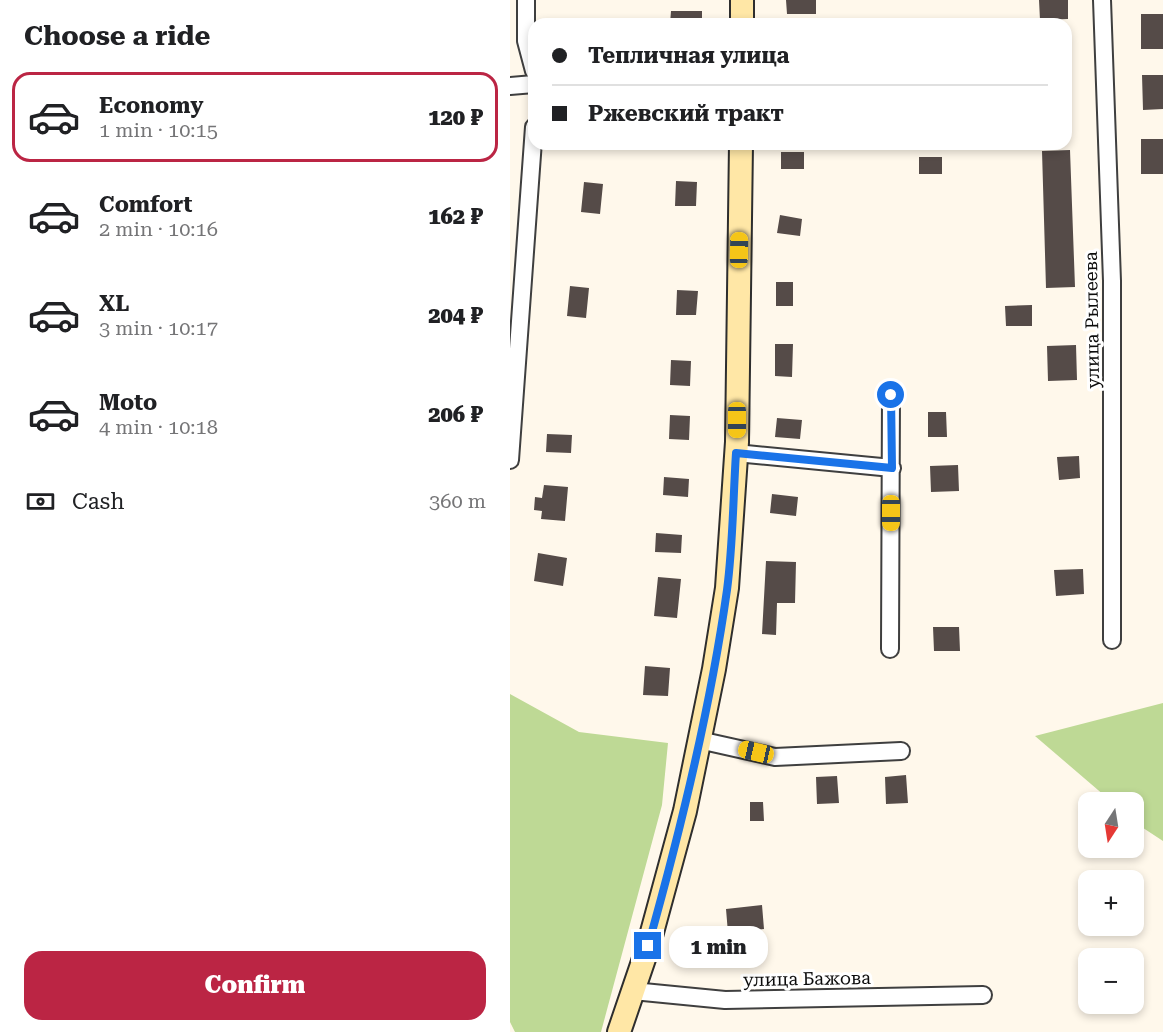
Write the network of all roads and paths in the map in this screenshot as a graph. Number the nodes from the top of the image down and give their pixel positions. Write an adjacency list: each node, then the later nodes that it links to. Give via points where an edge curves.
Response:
1 (526, 0): 5 (street)
2 (742, 0): 4 (main road)
3 (1102, 0): 14 (street, улица Рылеева, via 1112,280)
4 (742, 18)
5 (528, 48)
6 (528, 84): 7 (street)
7 (510, 86)
8 (532, 150): 12 (street)
9 (741, 150): 11 (main road)
10 (891, 395): 13 (street)
11 (736, 453): 13 (street); 16 (main road, via 727,588)
12 (510, 460)
13 (892, 468): 15 (street)
14 (1112, 640)
15 (890, 649)
16 (699, 740): 17 (street, via 775,757); 18 (main road, via 682,822)
17 (901, 750)
18 (633, 991): 19 (street, улица Бажова, via 725,1000); 20 (main road)
19 (983, 995)
20 (619, 1032)

